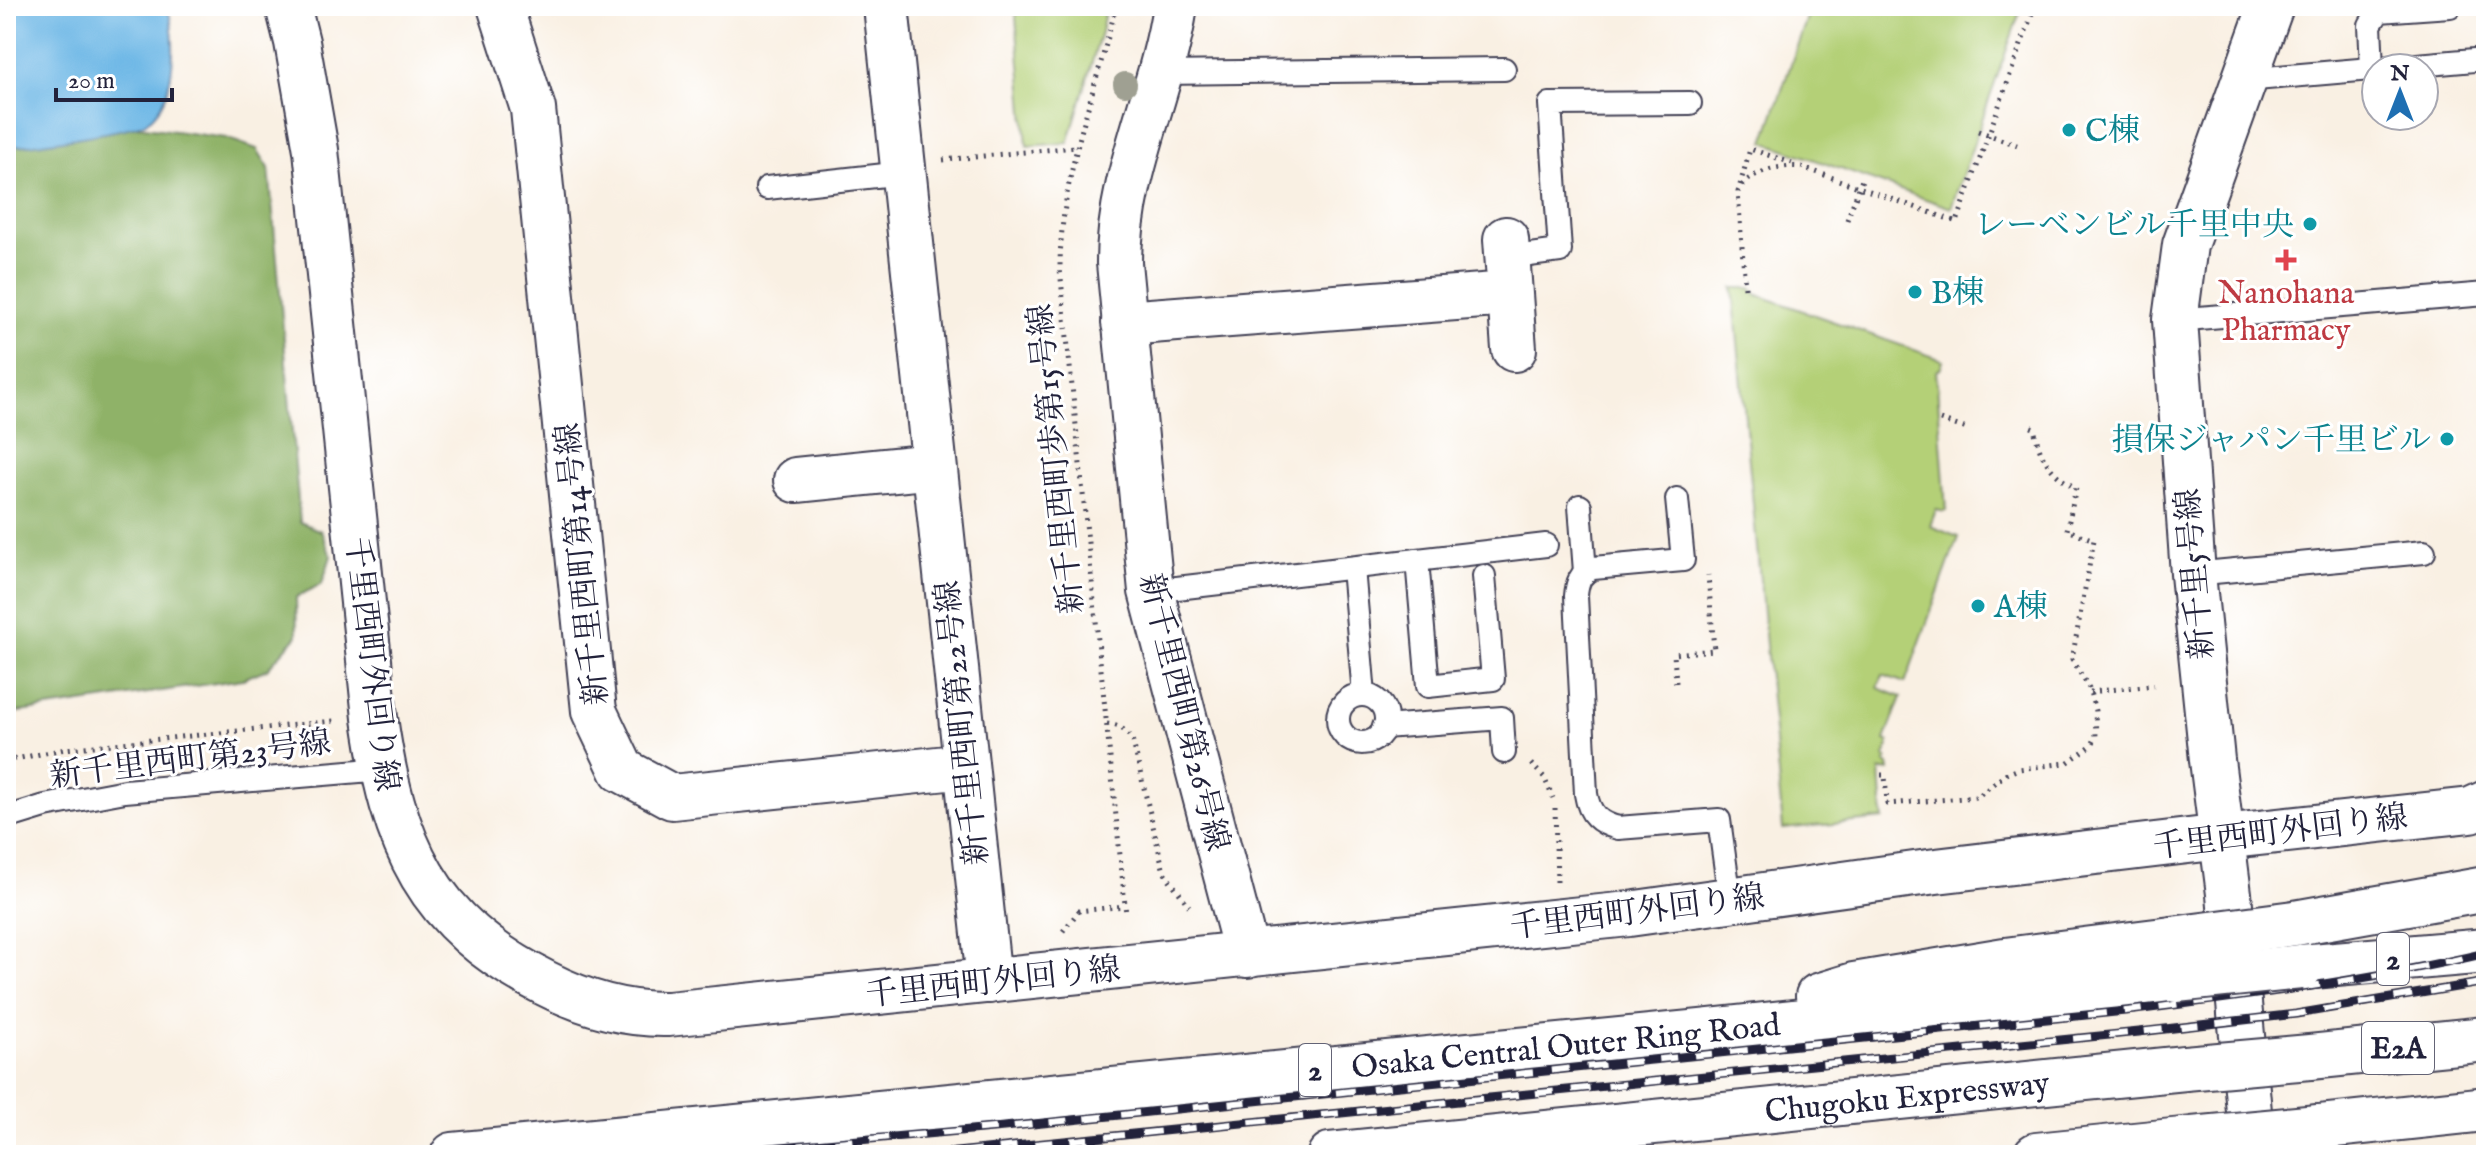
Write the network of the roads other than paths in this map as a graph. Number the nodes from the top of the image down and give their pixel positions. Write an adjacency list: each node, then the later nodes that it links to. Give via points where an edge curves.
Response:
1 (288, 6): 38 (main road, 千里西町外回り線, via 316,150)
2 (500, 6): 37 (main road, 新千里西町第14号線, via 533,109 594,711 622,770 672,797)
3 (886, 6): 15 (main road, 新千里西町第22号線)
4 (1175, 6): 12 (main road, 新千里西町第26号線)
5 (2271, 6): 13 (main road, 新千里5号線)
6 (2450, 6): 7 (lane, via 2379,11 2370,25)
7 (2371, 52)
8 (2486, 59): 9 (lane)
9 (2440, 63)
10 (1504, 69): 12 (lane)
11 (2360, 69): 13 (lane)
12 (1161, 73): 20 (main road, 新千里西町第26号線, via 1120,220)
13 (2244, 80): 19 (main road, 新千里5号線, via 2185,245)
14 (1690, 103): 17 (lane, via 1550,104 1560,251)
15 (903, 168): 16 (lane); 22 (main road, 新千里西町第22号線)
16 (767, 188)
17 (1507, 263): 20 (main road); 21 (main road)
18 (2486, 294): 19 (lane)
19 (2175, 320): 31 (main road, 新千里5号線)
20 (1124, 323): 33 (main road, 新千里西町第26号線)
21 (1514, 349)
22 (934, 466): 23 (main road); 37 (main road, 新千里西町第22号線)
23 (796, 480)
24 (1677, 499): 30 (lane, via 1683,560)
25 (1580, 506): 30 (lane)
26 (1546, 545): 28 (lane)
27 (2424, 552): 31 (lane)
28 (1417, 560): 29 (lane); 32 (lane, via 1428,686 1493,679)
29 (1353, 568): 33 (lane); 34 (lane)
30 (1585, 572): 43 (lane, via 1576,596 1590,810 1599,821 1618,828 1719,820)
31 (2193, 574): 41 (main road, 新千里5号線)
32 (1484, 576)
33 (1151, 591): 45 (main road, 新千里西町第26号線)
34 (1364, 695): 35 (lane, via 1379,702); 35 (lane, via 1341,706 1341,731 1364,742)
35 (1384, 727): 36 (lane, via 1502,718)
36 (1504, 752)
37 (966, 766): 47 (main road, 新千里西町第22号線)
38 (383, 769): 40 (lane, 新千里西町第23号線, via 125,791); 47 (main road, 千里西町外回り線, via 402,837 447,912 507,963 577,998 626,1012 668,1014)
39 (2486, 803): 41 (main road, 千里西町外回り線, via 2471,810)
40 (6, 818)
41 (2222, 837): 43 (main road, 千里西町外回り線); 53 (main road, 新千里5号線)
42 (2486, 889): 46 (main road, bridge, via 2295,923)
43 (1730, 899): 45 (main road, 千里西町外回り線)
44 (2486, 951): 46 (main road, Osaka Central Outer Ring Road / 2, bridge, via 2301,967)
45 (1247, 955): 47 (main road, 千里西町外回り線)
46 (2174, 960): 50 (main road, Osaka Central Outer Ring Road / 2, via 1701,1032)
47 (989, 981)
48 (2486, 1039): 51 (main road, Chugoku Expressway / E2A, bridge)
49 (2486, 1109): 52 (main road, E2A, bridge)
50 (453, 1155)
51 (1330, 1155)
52 (2036, 1155)
53 (2253, 1155)

